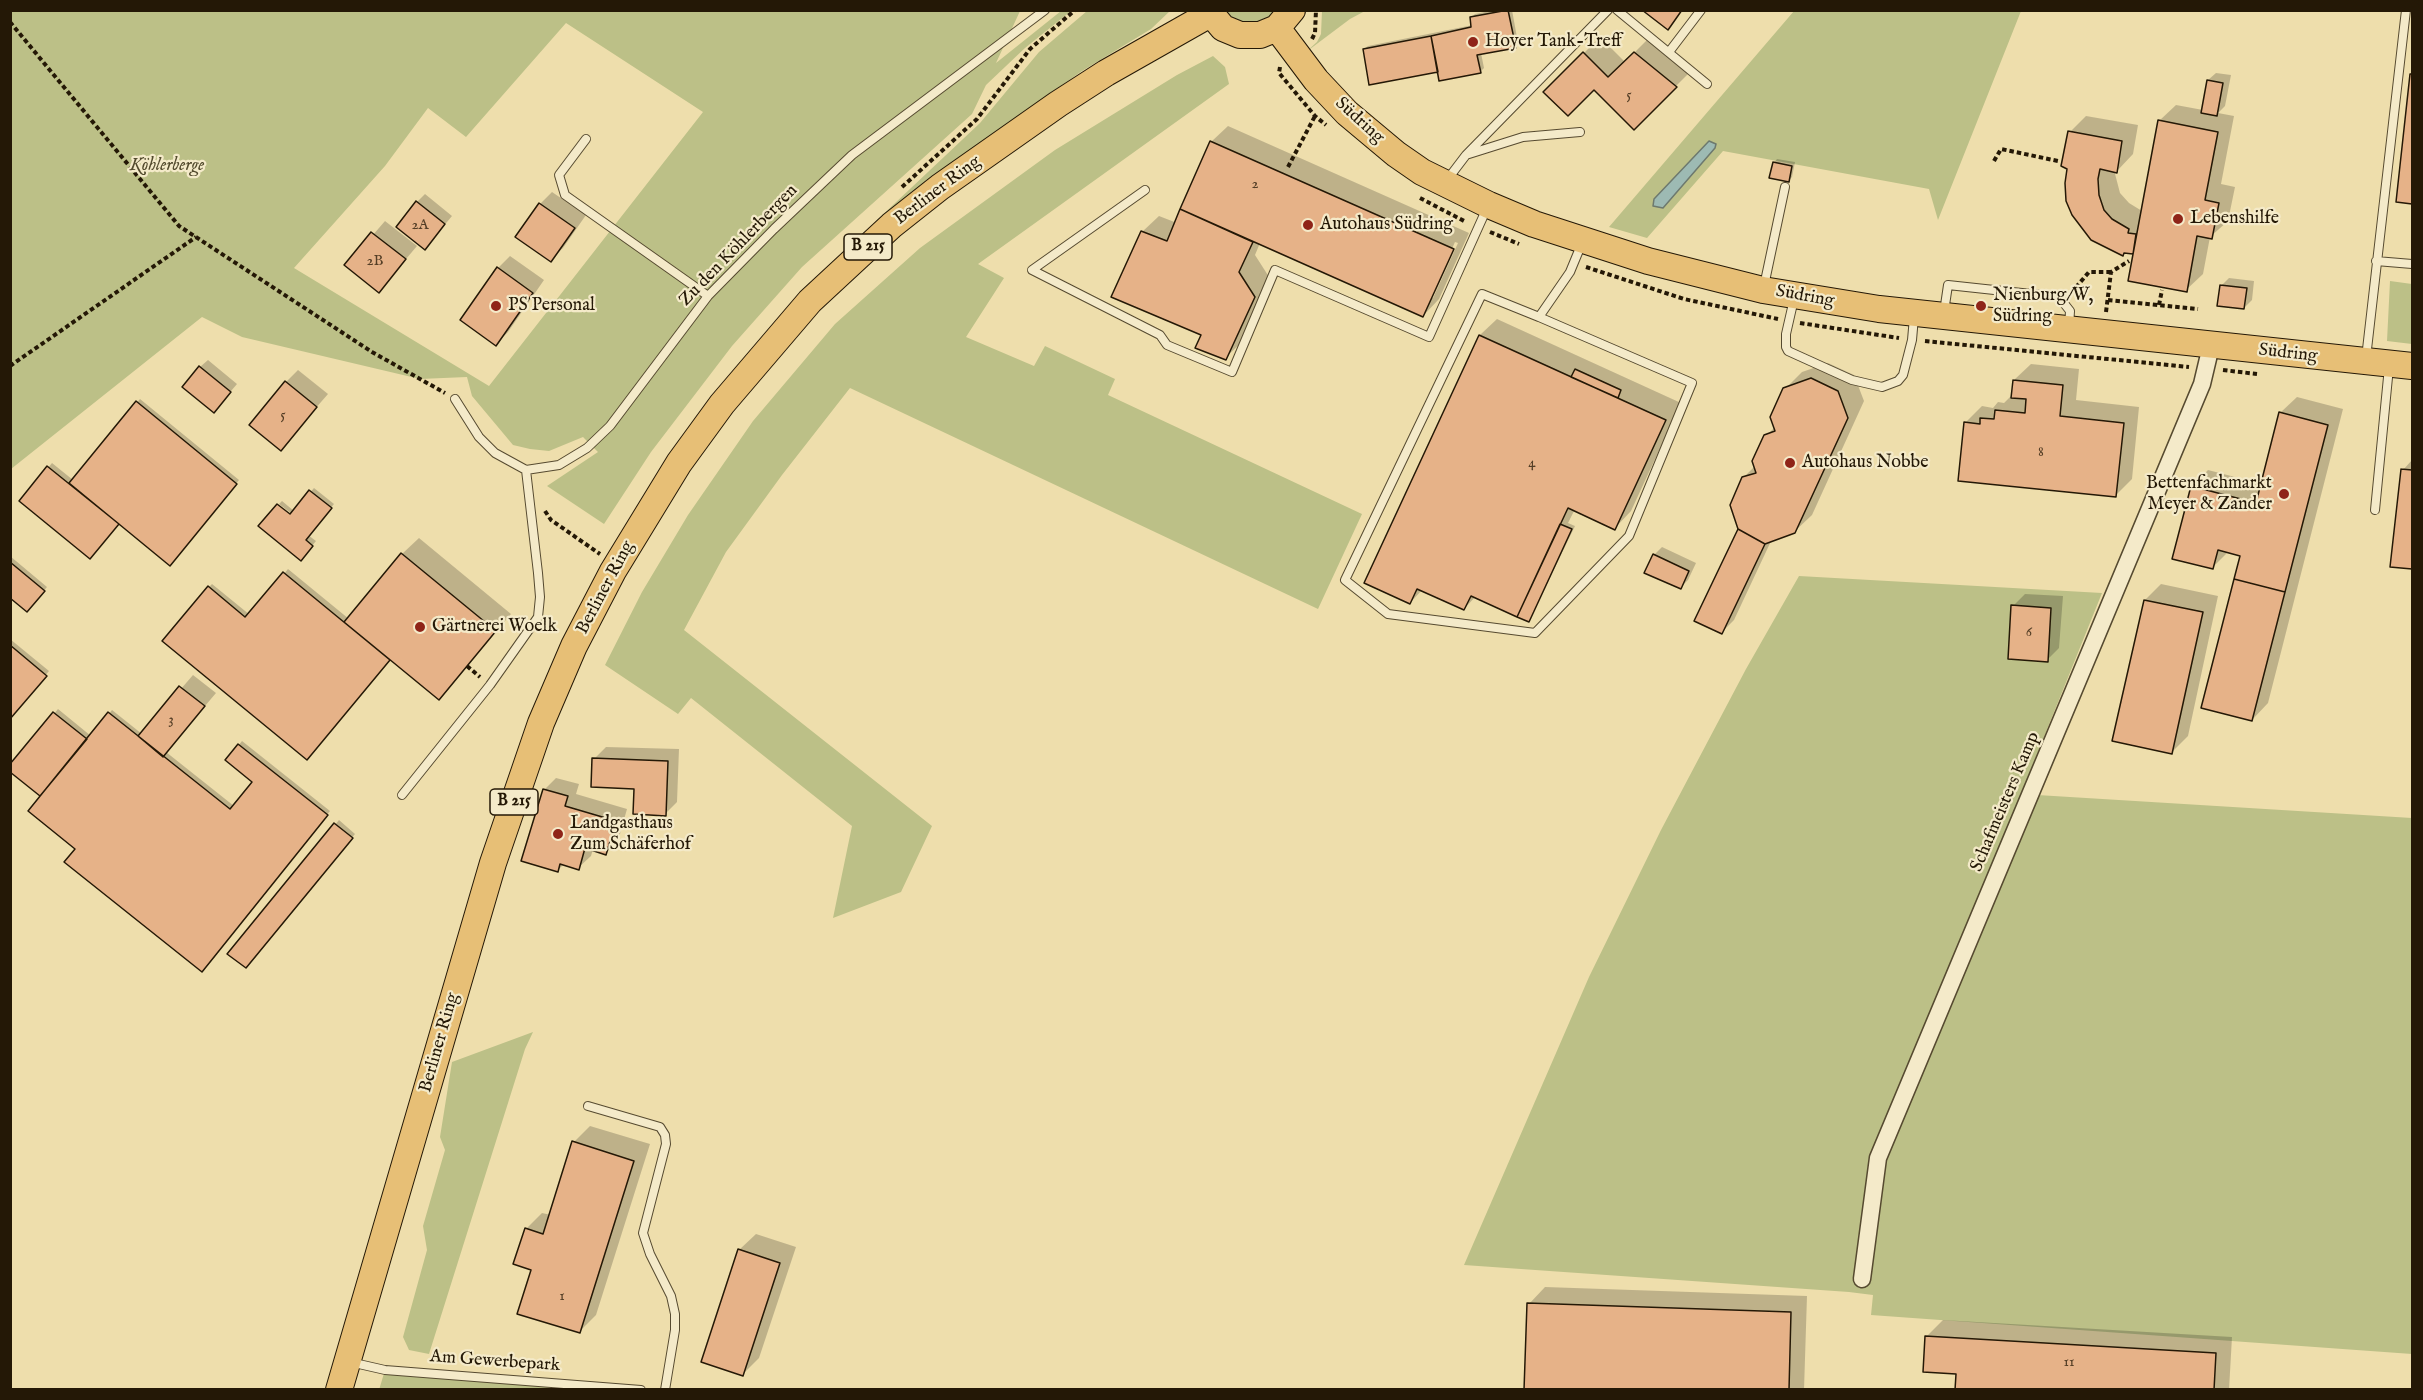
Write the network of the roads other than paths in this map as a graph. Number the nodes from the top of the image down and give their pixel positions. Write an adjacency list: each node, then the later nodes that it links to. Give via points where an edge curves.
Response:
1 (1045, 10): 21 (lane, Zu den Köhlerbergen, via 852,155)
2 (1608, 10): 12 (lane)
3 (1617, 10): 8 (lane)
4 (1701, 10): 8 (lane)
5 (2406, 10): 18 (lane)
6 (1209, 12): 7 (main road, via 1223,28 1240,35 1260,35); 35 (main road, Berliner Ring / B 215, via 1058,104 892,225 810,301 722,404 679,463 612,571 574,646 542,723 493,863)
7 (1284, 19): 13 (main road, Südring, via 1316,80 1347,113 1396,154)
8 (1669, 52): 9 (lane)
9 (1707, 84)
10 (1580, 132): 12 (lane, via 1523,137)
11 (586, 139): 21 (lane, via 560,175 565,195)
12 (1466, 155): 13 (lane)
13 (1444, 184): 16 (main road, Südring)
14 (1785, 187): 20 (lane)
15 (1145, 189): 16 (lane, via 1032,270 1160,335 1167,345 1232,372 1275,270 1429,338)
16 (1489, 205): 17 (main road, Südring)
17 (1583, 240): 20 (main road, Südring); 25 (lane, via 1570,272)
18 (2376, 261): 19 (lane); 28 (lane)
19 (2412, 264)
20 (1763, 290): 22 (main road, Südring)
21 (708, 296): 30 (lane, Zu den Köhlerbergen, via 610,426 587,448 559,465)
22 (1795, 296): 23 (main road, Südring); 23 (lane, via 1786,334 1788,351 1852,381 1882,387 1903,375)
23 (1914, 314): 24 (main road, Südring)
24 (1944, 316): 26 (main road, Südring); 26 (lane, via 1947,285 2059,297 2070,311)
25 (1539, 317): 25 (lane, via 1692,384 1629,536 1535,633 1388,614 1346,580 1482,294)
26 (2069, 330): 27 (main road, Südring)
27 (2211, 346): 28 (main road, Südring); 34 (street, Schafmeisters Kamp, via 2202,384 1878,1158)
28 (2389, 364): 31 (lane)
29 (455, 399): 30 (lane, via 479,437 495,453)
30 (526, 470): 32 (lane, via 540,597 538,616 490,685)
31 (2375, 510)
32 (402, 795)
33 (588, 1106): 38 (lane, via 660,1127 665,1135 643,1233 675,1314)
34 (1862, 1279)
35 (347, 1361): 36 (main road, Berliner Ring / B 215); 37 (lane, Am Gewerbepark, via 385,1370)
36 (339, 1389)
37 (641, 1389)
38 (665, 1389)

